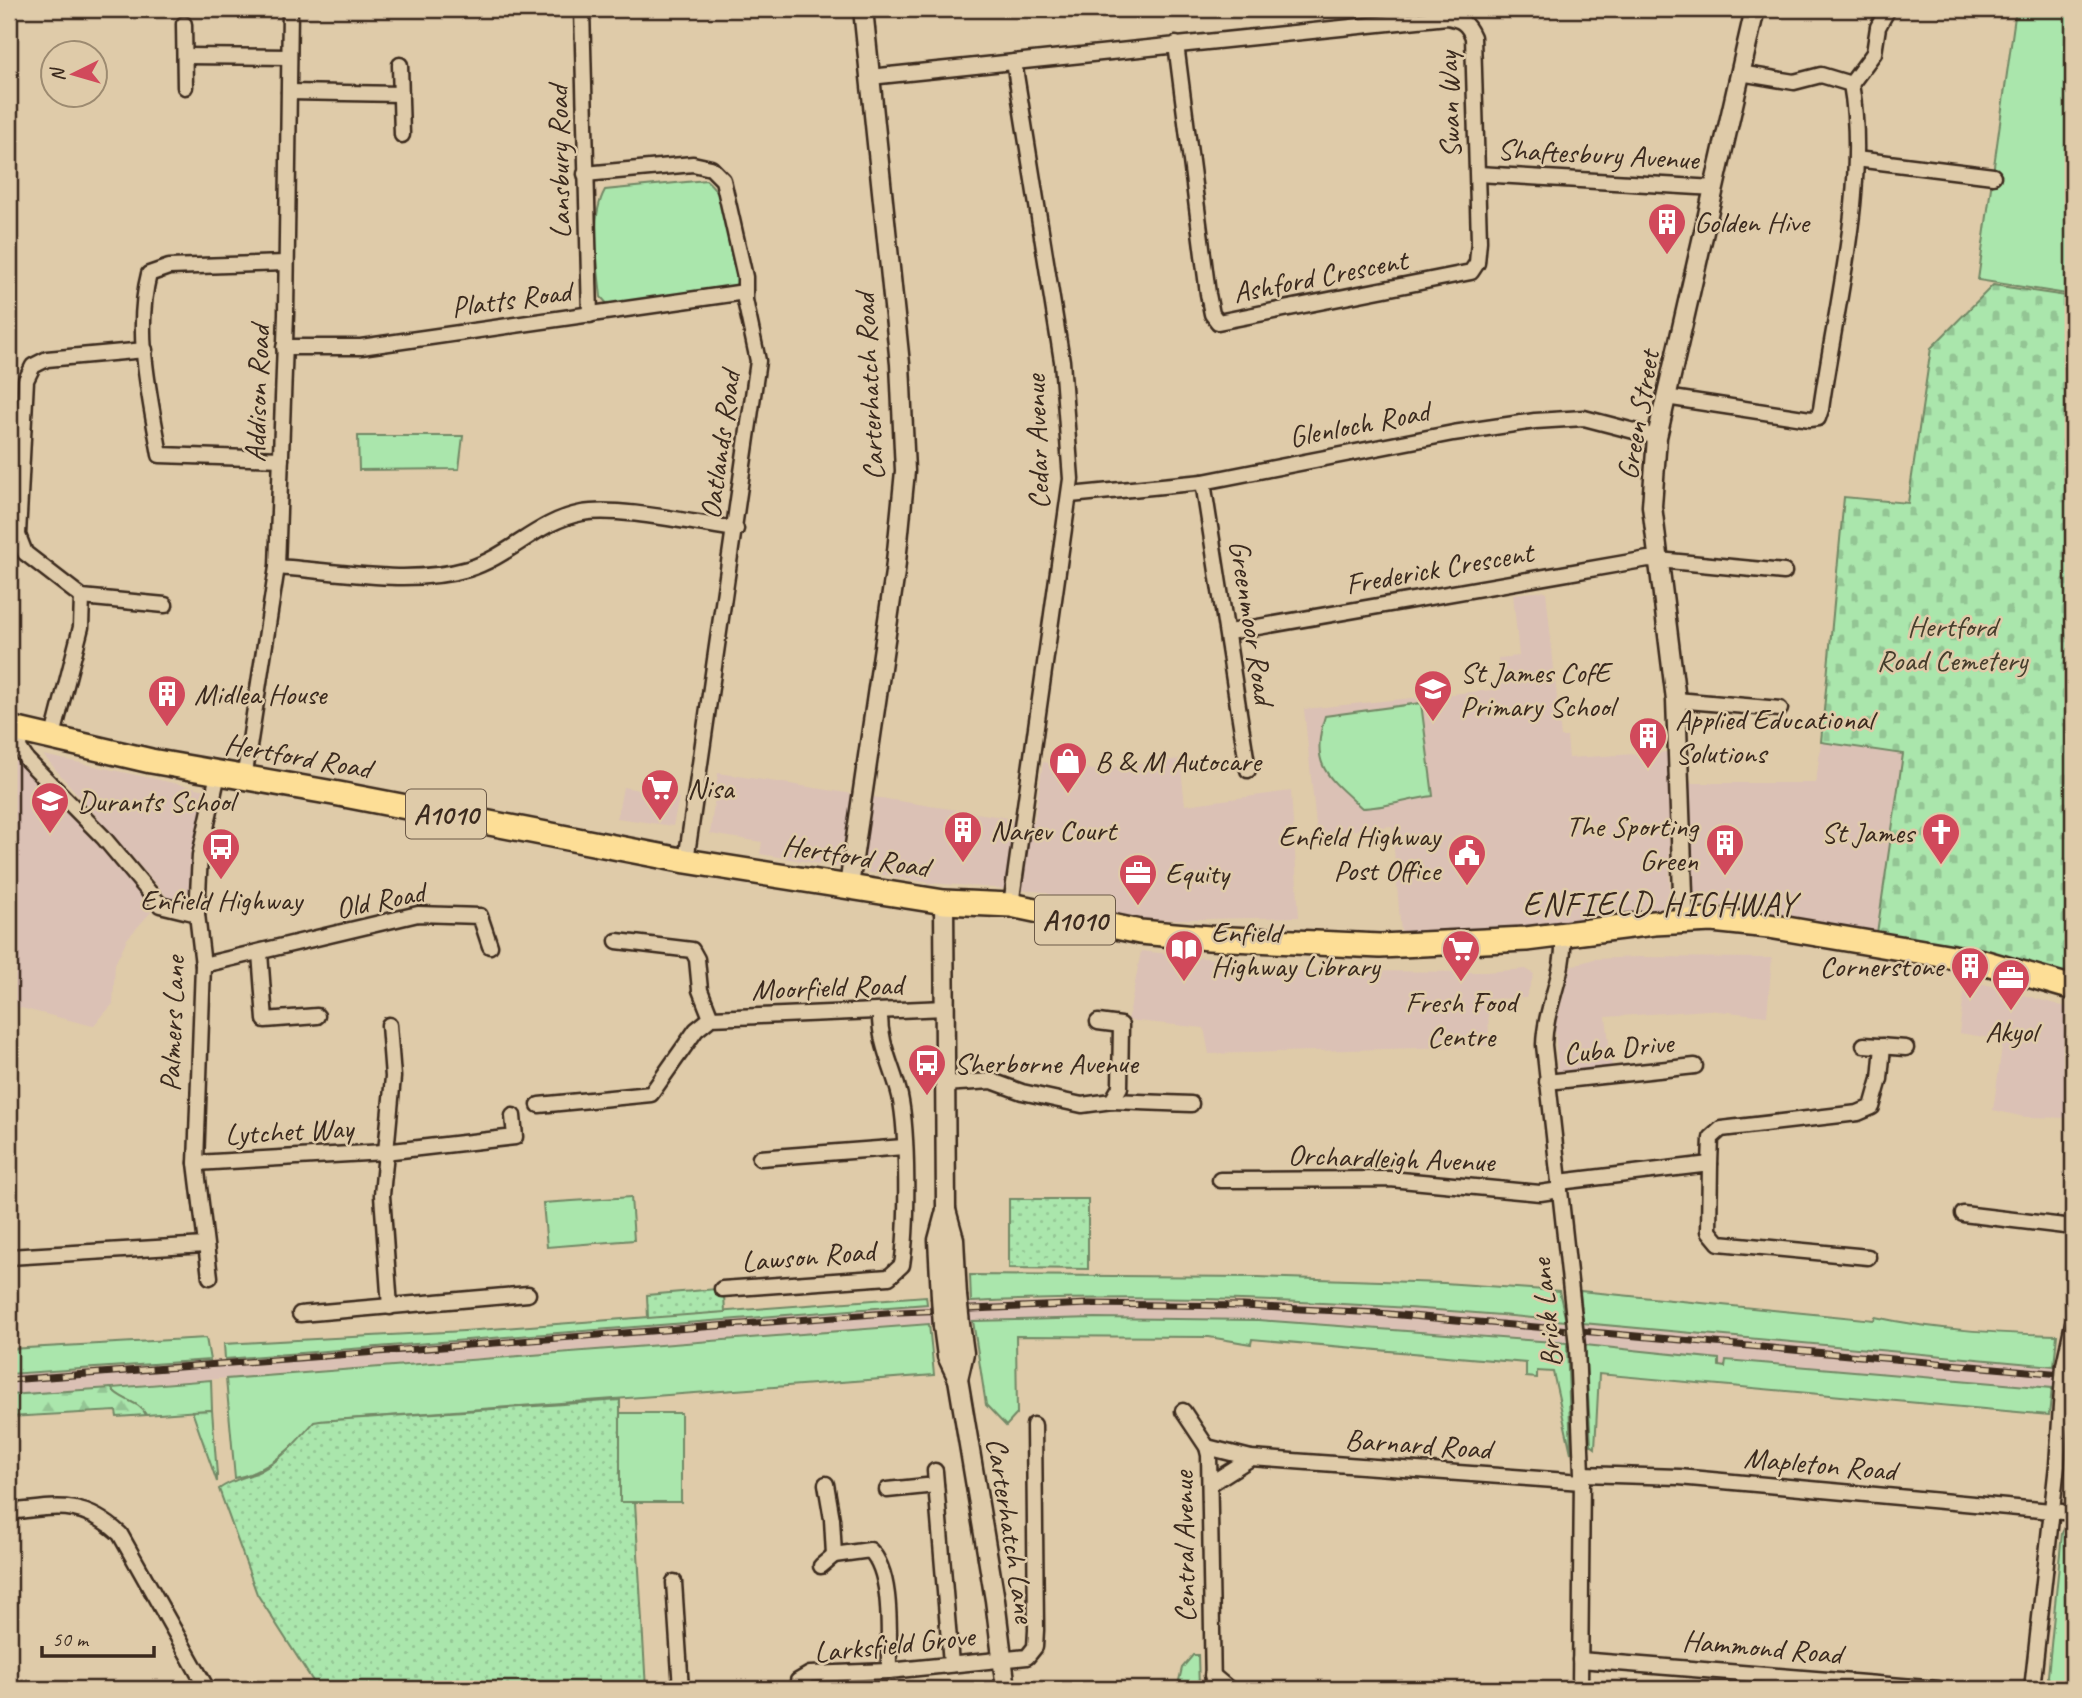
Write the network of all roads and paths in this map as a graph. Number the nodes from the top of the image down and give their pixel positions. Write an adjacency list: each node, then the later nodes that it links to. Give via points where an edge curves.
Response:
1 (290, 9): 9 (street, Addison Road)
2 (582, 9): 20 (street, Lansbury Road)
3 (863, 9): 13 (street, Carterhatch Road)
4 (1755, 9): 12 (street, Green Street)
5 (1888, 9): 14 (street, via 1878,27 1874,53)
6 (184, 24): 8 (street)
7 (1176, 44): 10 (street, Swan Way); 21 (street, Swan Way, via 1460,20 1473,37); 24 (street, Ashford Crescent, via 1208,294 1218,322 1460,276 1471,272 1477,263)
8 (185, 56): 9 (street); 15 (street)
9 (289, 57): 16 (street, Addison Road)
10 (1014, 62): 13 (street, Swan Way); 34 (street, Cedar Avenue, via 1062,361)
11 (400, 65): 17 (street)
12 (1740, 73): 14 (street, via 1794,82 1821,75); 23 (street, Green Street)
13 (870, 77): 50 (street, Carterhatch Road, via 900,364 905,471 895,572)
14 (1851, 84): 19 (street, via 1857,120)
15 (184, 86)
16 (289, 92): 17 (street); 25 (street, Addison Road)
17 (401, 94): 18 (street)
18 (402, 135)
19 (1856, 159): 22 (street); 30 (street, via 1844,266 1818,418 1792,418)
20 (585, 174): 26 (street, Oatlands Road, via 693,164 711,168 723,180); 27 (street, Lansbury Road)
21 (1478, 174): 23 (street, Shaftesbury Avenue); 24 (street, Swan Way)
22 (1993, 176)
23 (1715, 188): 30 (street, Green Street)
24 (1479, 241)
25 (286, 263): 28 (street, Addison Road); 29 (street, via 169,267 149,274 142,300)
26 (745, 292): 27 (street, Platts Road); 35 (street, Oatlands Road, via 758,380)
27 (590, 315): 28 (street, Platts Road, via 361,347)
28 (284, 347): 32 (street, Addison Road)
29 (145, 350): 32 (street, via 160,455); 39 (street, via 47,359 33,366 26,380 18,535 25,553)
30 (1666, 397): 31 (street, Green Street)
31 (1657, 438): 33 (street, Glenloch Road, via 1584,418 1535,421); 36 (street, Green Street, via 1652,506)
32 (281, 459): 37 (street, Addison Road)
33 (1203, 482): 34 (street, Glenloch Road); 41 (street, Greenmoor Road)
34 (1070, 495): 52 (street, Cedar Avenue)
35 (736, 529): 37 (street, via 583,512 541,527 475,566 434,575); 49 (street, Oatlands Road)
36 (1659, 560): 38 (street, Frederick Crescent); 41 (street, Frederick Crescent); 42 (street, Green Street)
37 (277, 567): 48 (street, Addison Road)
38 (1784, 572)
39 (82, 597): 40 (street); 45 (street, via 81,627)
40 (165, 605)
41 (1229, 632): 46 (street, Greenmoor Road)
42 (1676, 700): 43 (street); 54 (street, Green Street)
43 (1780, 709)
44 (14, 730): 45 (main road, Hertford Road / A1010); 53 (street, via 27,760 160,905)
45 (52, 740): 47 (main road, Hertford Road / A1010)
46 (1248, 771)
47 (218, 774): 48 (main road, Hertford Road / A1010); 53 (street, Palmers Lane, via 200,855)
48 (244, 779): 49 (main road, Hertford Road / A1010)
49 (685, 861): 50 (main road, Hertford Road / A1010)
50 (849, 886): 51 (main road, Hertford Road / A1010)
51 (944, 902): 52 (main road, Hertford Road / A1010); 61 (street, Carterhatch Lane)
52 (1011, 905): 55 (main road, Hertford Road / A1010, via 1095,925 1209,938 1380,946)
53 (197, 914): 59 (street, Palmers Lane)
54 (1684, 921): 55 (main road, Hertford Road / A1010); 60 (main road, Hertford Road / A1010, via 1769,926 1913,949 1983,962)
55 (1563, 935): 71 (street, Brick Lane, via 1564,957 1545,1030)
56 (617, 941): 64 (street, Moorfield Road, via 692,950)
57 (489, 946): 58 (street, Old Road, via 480,916 418,914)
58 (260, 953): 59 (street, Old Road); 63 (street, via 265,1020)
59 (203, 965): 80 (street, Palmers Lane)
60 (2073, 988)
61 (945, 1008): 62 (street, Moorfield Road); 72 (street, Carterhatch Lane)
62 (880, 1012): 64 (street, Moorfield Road); 77 (street, Lawson Road, via 882,1044 900,1098)
63 (317, 1016)
64 (711, 1018): 75 (street, Moorfield Road, via 696,1030 655,1100)
65 (1098, 1022): 73 (street, via 1121,1025 1120,1087)
66 (389, 1025): 78 (street, Lytchet Way, via 393,1077)
67 (1864, 1045): 68 (street)
68 (1883, 1046): 69 (street); 81 (street, via 1872,1107 1858,1113 1721,1129 1711,1138)
69 (1906, 1048)
70 (1695, 1066): 71 (street, Cuba Drive)
71 (1547, 1082): 83 (street, Brick Lane)
72 (943, 1084): 73 (street, via 992,1081 1082,1105); 109 (street, Carterhatch Lane, bridge, via 946,1210 938,1240 952,1325 947,1356 958,1379)
73 (1112, 1101): 74 (street)
74 (1191, 1104)
75 (539, 1105)
76 (513, 1116): 78 (street, Lytchet Way, via 515,1137)
77 (904, 1147): 79 (street); 90 (street, Lawson Road, via 904,1251 902,1265 889,1277)
78 (384, 1152): 80 (street, Lytchet Way); 92 (street, Lytchet Way, via 382,1195)
79 (760, 1158)
80 (196, 1163): 86 (street, Palmers Lane)
81 (1710, 1164): 83 (street, Orchardleigh Avenue); 88 (street, via 1709,1231 1719,1242)
82 (1220, 1180): 83 (street, Orchardleigh Avenue, via 1390,1179 1540,1193)
83 (1560, 1186): 99 (street, Brick Lane, bridge, via 1577,1346)
84 (1962, 1214): 85 (street)
85 (2073, 1227)
86 (205, 1245): 87 (street); 89 (street, Palmers Lane)
87 (9, 1257)
88 (1868, 1258)
89 (210, 1277)
90 (722, 1289)
91 (528, 1294): 92 (street)
92 (390, 1307): 93 (street)
93 (300, 1314)
94 (2073, 1323): 103 (street, bridge, via 2064,1365)
95 (1183, 1411): 97 (street, Central Avenue)
96 (1034, 1424): 109 (street, Larksfield Grove, via 1035,1647 1027,1657)
97 (1208, 1447): 98 (street, Barnard Road); 101 (street, Central Avenue)
98 (1251, 1458): 99 (street, Barnard Road); 101 (street)
99 (1582, 1478): 103 (street, Mapleton Road, via 1679,1477); 110 (street, Brick Lane)
100 (826, 1484): 106 (street)
101 (1210, 1484): 113 (street, Central Avenue)
102 (887, 1490): 111 (street, via 935,1478)
103 (2053, 1510): 105 (street, Mapleton Road); 121 (street)
104 (9, 1512): 114 (street, via 74,1507 94,1513 121,1534)
105 (2073, 1513)
106 (834, 1555): 107 (street); 112 (street, via 870,1550 880,1560 886,1586)
107 (821, 1566)
108 (674, 1582): 115 (street)
109 (1003, 1660): 111 (street, Larksfield Grove); 117 (street, Carterhatch Lane)
110 (1580, 1660): 119 (street, Brick Lane); 120 (street, Hammond Road)
111 (951, 1664): 112 (street, Larksfield Grove)
112 (889, 1671): 116 (street, Larksfield Grove, via 810,1674 798,1681)
113 (1213, 1682): 118 (street)
114 (207, 1689)
115 (681, 1689)
116 (798, 1689)
117 (1006, 1689)
118 (1229, 1689)
119 (1580, 1689)
120 (1939, 1689)
121 (2032, 1689)

